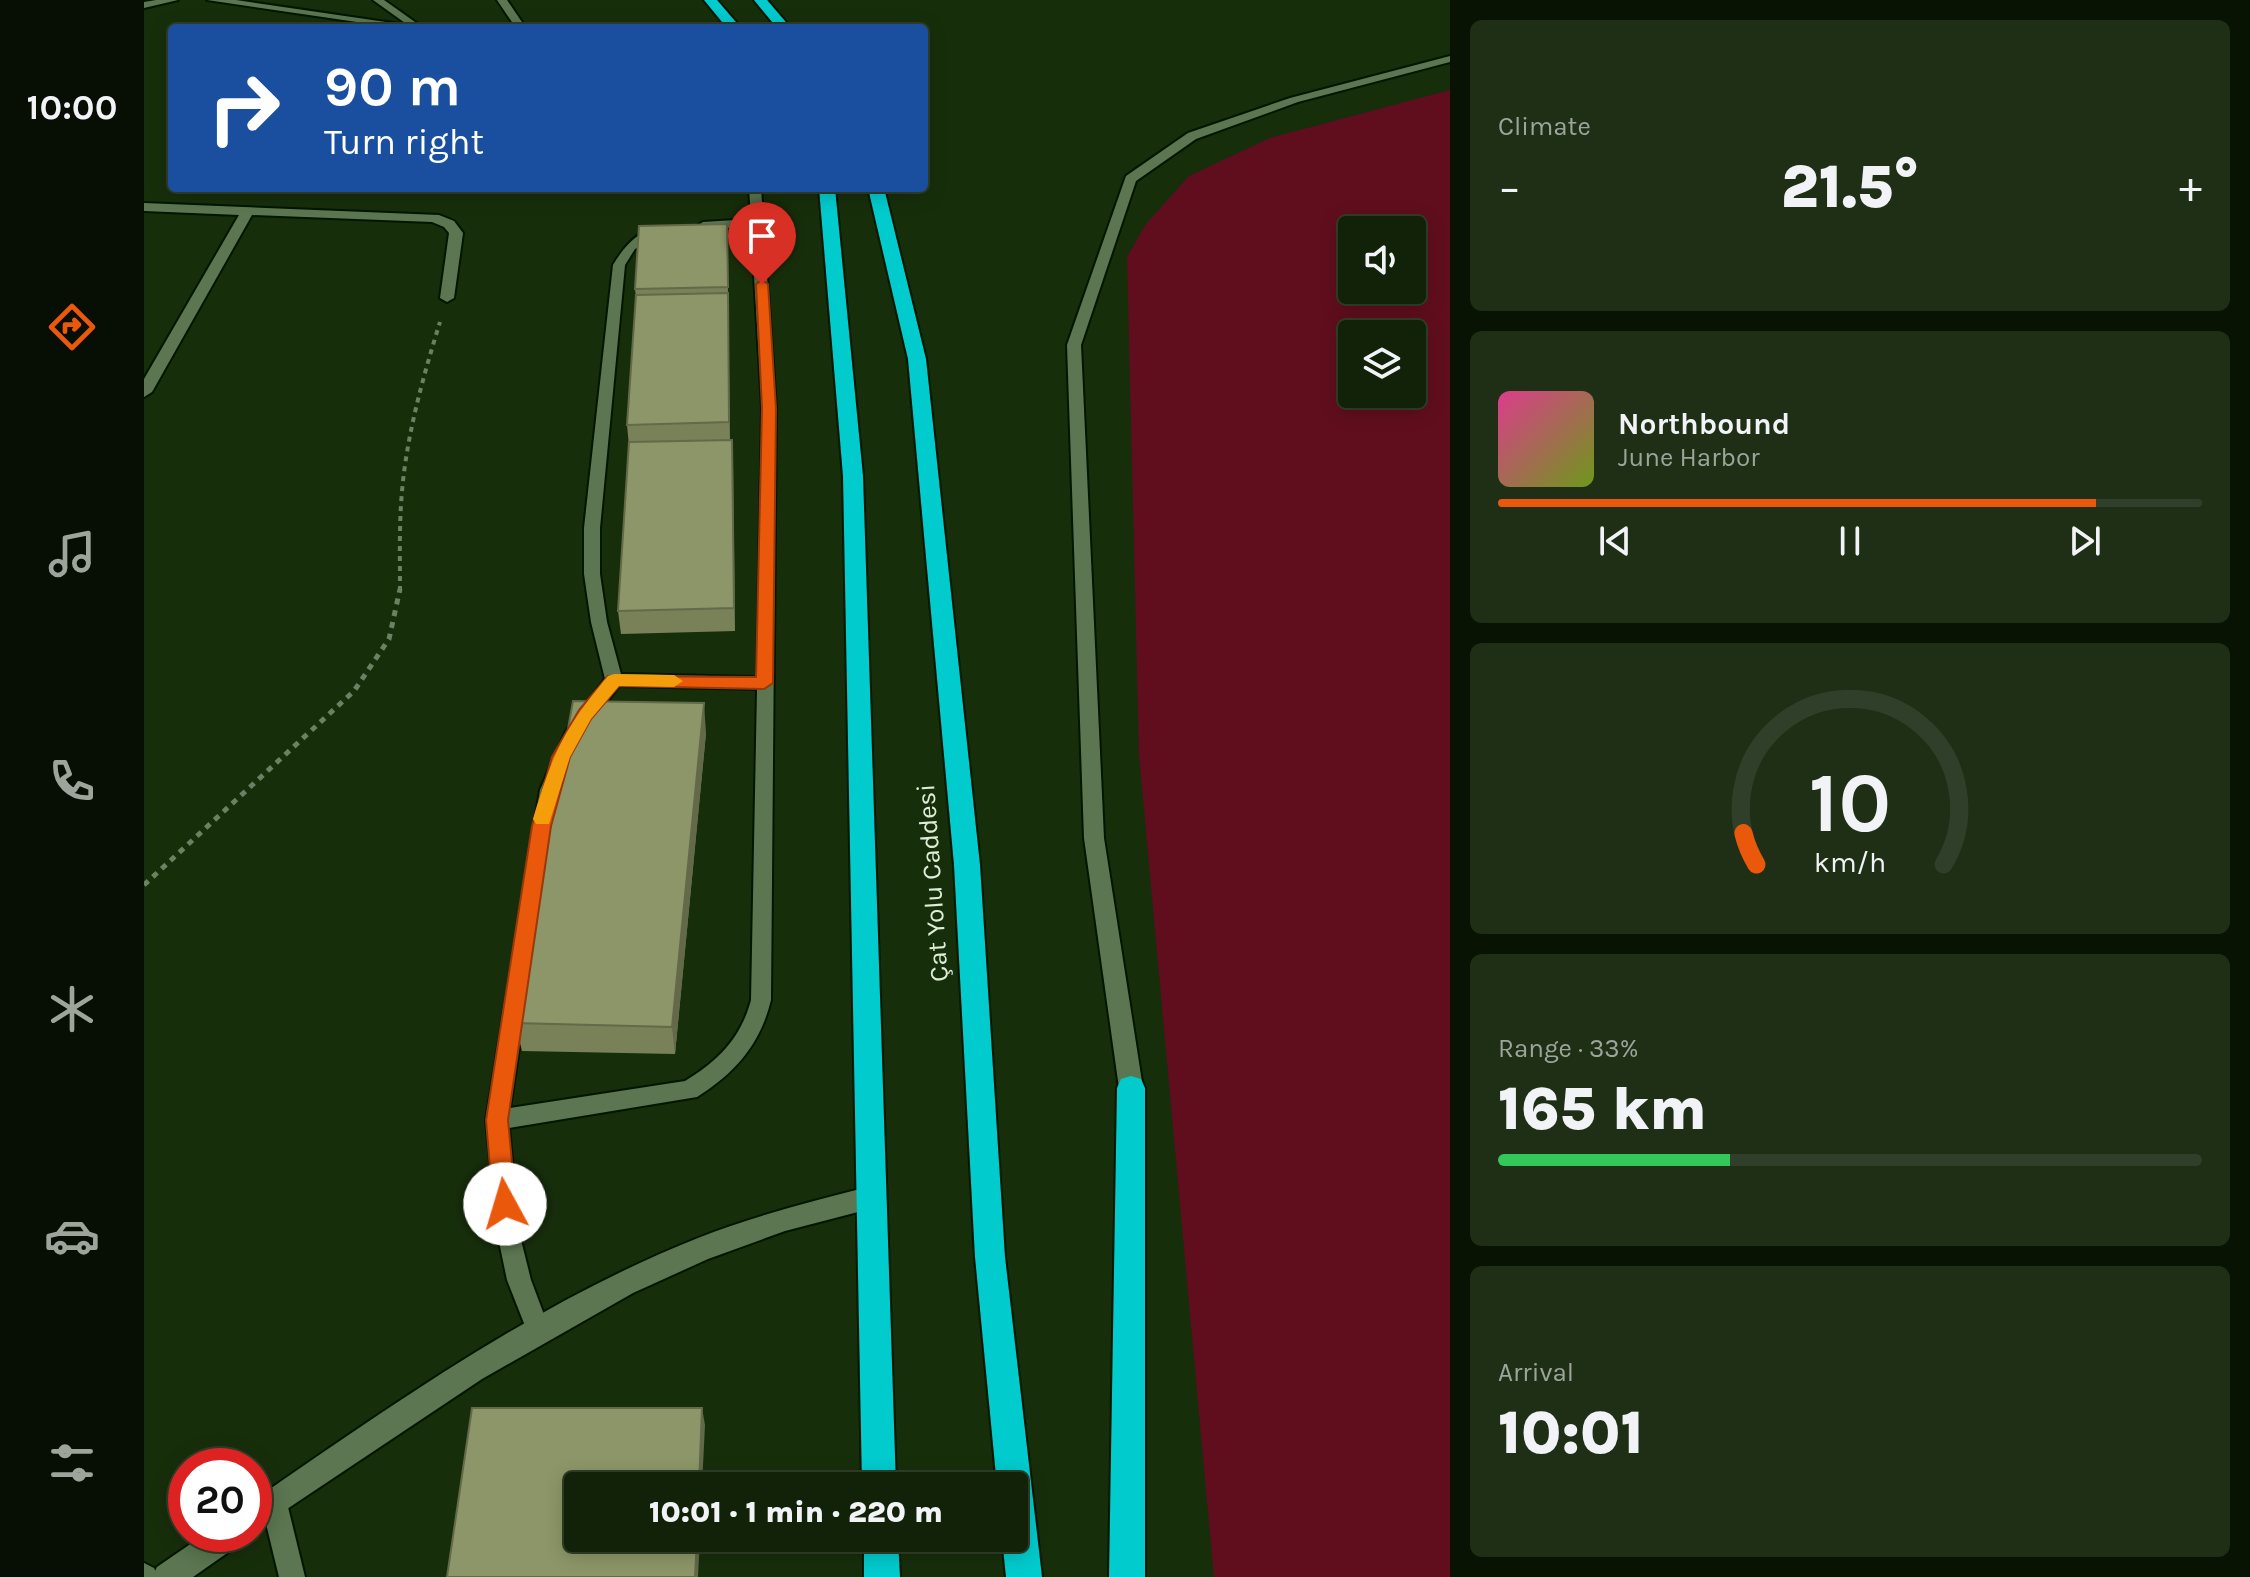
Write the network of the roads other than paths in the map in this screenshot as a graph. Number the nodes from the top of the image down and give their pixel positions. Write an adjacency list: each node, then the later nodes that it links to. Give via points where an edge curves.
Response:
1 (173, 0): 7 (lane)
2 (212, 0): 8 (street)
3 (378, 0): 9 (lane)
4 (502, 0): 10 (lane)
5 (710, 0): 11 (highway)
6 (760, 0): 12 (highway)
7 (144, 5)
8 (390, 24)
9 (414, 24)
10 (518, 24)
11 (731, 24)
12 (781, 24)
13 (1450, 59): 24 (street, via 1294,100 1192,136 1130,179 1074,345 1094,838)
14 (755, 192): 19 (lane)
15 (827, 192): 26 (highway, via 853,476)
16 (877, 192): 36 (highway, Çat Yolu Caddesi, via 917,359 967,865 990,1257)
17 (144, 207): 18 (street)
18 (248, 211): 20 (street, via 417,215 449,224 456,233); 21 (street)
19 (759, 222): 22 (lane, via 674,228 630,247 619,265 592,528 592,574); 23 (lane, via 769,408)
20 (447, 298)
21 (144, 392)
22 (614, 680): 23 (lane); 25 (lane, via 572,735 549,790)
23 (764, 683): 25 (lane, via 761,1000 749,1038 716,1075 689,1090)
24 (1131, 1088): 37 (highway)
25 (497, 1120): 27 (lane, via 508,1232)
26 (872, 1198): 27 (street, via 745,1231 637,1275); 28 (highway)
27 (537, 1328): 29 (street)
28 (879, 1472)
29 (272, 1505)
30 (272, 1529): 34 (lane)
31 (204, 1552): 33 (street)
32 (881, 1552): 35 (highway)
33 (167, 1577)
34 (292, 1577)
35 (882, 1577)
36 (1024, 1577)
37 (1127, 1577)

